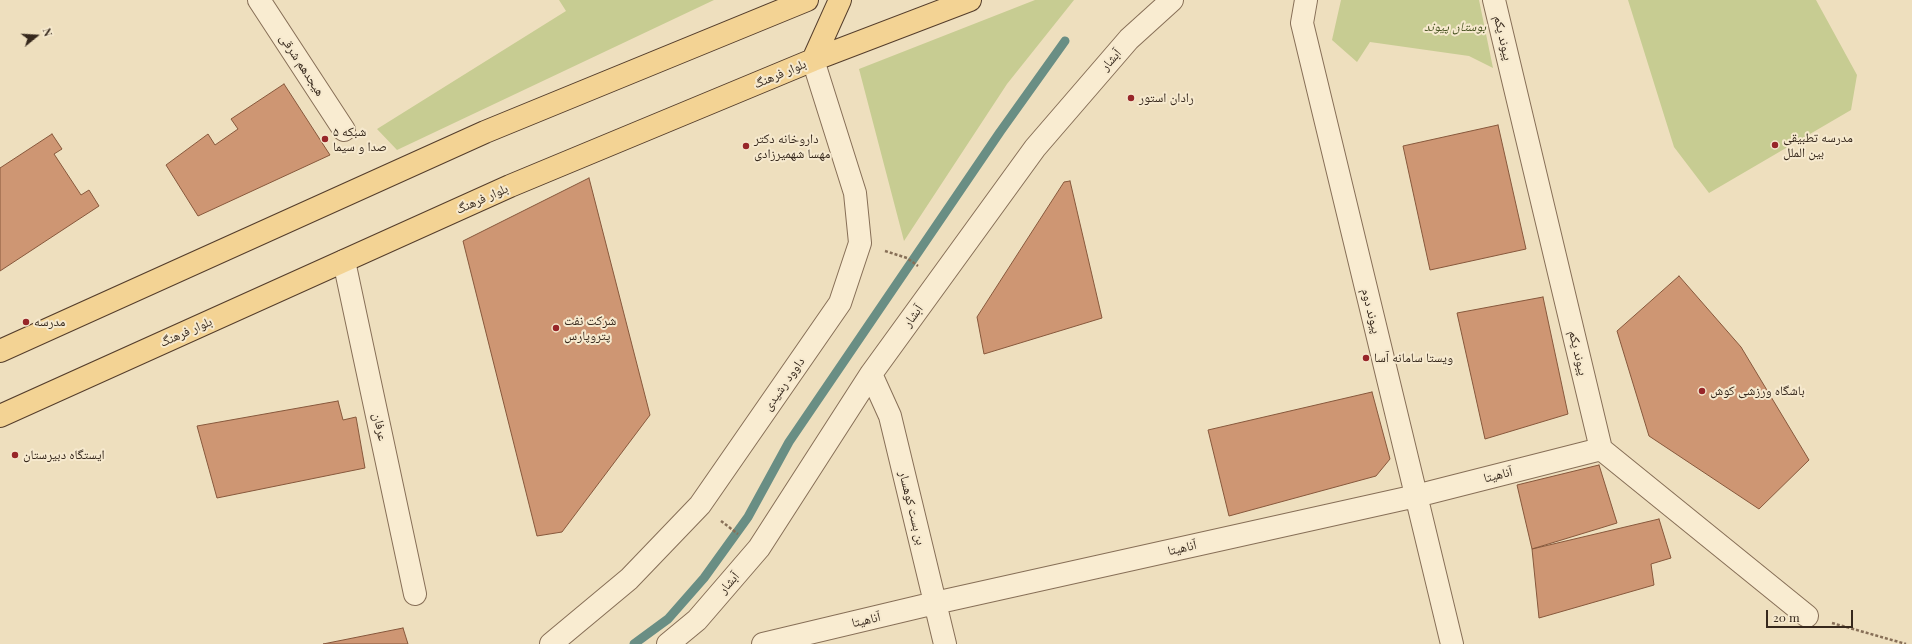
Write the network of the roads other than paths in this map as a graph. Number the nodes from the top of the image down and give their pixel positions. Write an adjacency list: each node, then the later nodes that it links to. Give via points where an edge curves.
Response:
1 (259, 0): 9 (street, هیجدهم شرقی)
2 (807, 0): 11 (main road, via 485,132)
3 (840, 0): 8 (main road)
4 (970, 0): 8 (main road, بلوار فرهنگ)
5 (1172, 0): 12 (street, آبشار, via 1129,39 1035,148)
6 (1306, 0): 15 (street, پیوند دوم, via 1302,23)
7 (1494, 0): 14 (street, پیوند یکم)
8 (814, 60): 10 (main road, بلوار فرهنگ, via 510,186); 19 (street, داوود رشیدی, via 856,200 860,243 840,303 700,505 629,579)
9 (344, 130)
10 (344, 261): 13 (main road, بلوار فرهنگ); 16 (street, عرفان)
11 (0, 351)
12 (871, 374): 17 (street, بن بست کوهسار, via 890,416); 20 (street, آبشار, via 759,548 697,620)
13 (0, 416)
14 (1601, 449): 15 (street, آناهیتا); 18 (street)
15 (1416, 496): 17 (street, آناهیتا); 23 (street, پیوند دوم)
16 (415, 594)
17 (935, 603): 21 (street, آناهیتا); 22 (street, بن بست کوهسار)
18 (1807, 616)
19 (551, 644)
20 (668, 644)
21 (763, 644)
22 (945, 644)
23 (1452, 644)

